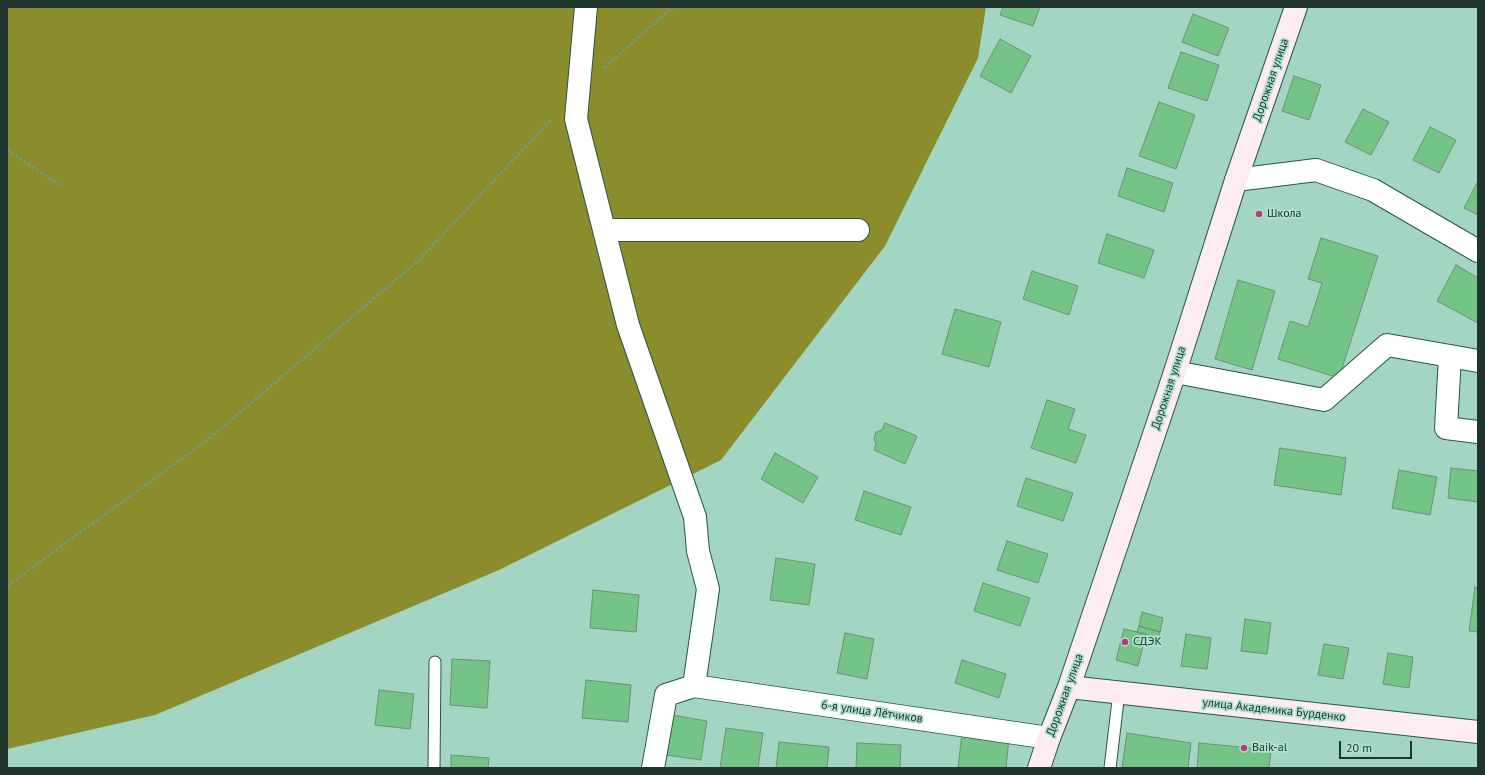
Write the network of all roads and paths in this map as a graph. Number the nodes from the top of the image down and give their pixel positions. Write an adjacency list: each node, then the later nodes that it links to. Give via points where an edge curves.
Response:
1 (586, 7): 4 (street)
2 (673, 7): 4 (path)
3 (1296, 7): 7 (main road, Дорожная улица)
4 (579, 90): 9 (street, via 576,119)
5 (552, 118): 16 (path, via 418,261 210,438)
6 (7, 150): 8 (path)
7 (1236, 180): 11 (street, via 1316,170 1373,190); 14 (main road, Дорожная улица)
8 (61, 186)
9 (604, 230): 10 (street); 18 (street, via 628,325 695,518 698,551 708,589)
10 (858, 230)
11 (1478, 251)
12 (1450, 356): 13 (street); 14 (street, via 1388,345 1324,400); 15 (street, via 1446,428)
13 (1478, 361)
14 (1175, 372): 19 (main road, Дорожная улица)
15 (1478, 432)
16 (7, 586)
17 (435, 662): 23 (lane)
18 (694, 686): 22 (street, 6-я улица Лётчиков); 24 (street, via 666,695)
19 (1069, 687): 20 (main road, улица Академика Бурденко); 22 (main road, Дорожная улица)
20 (1119, 692): 21 (main road, улица Академика Бурденко); 26 (lane)
21 (1478, 732)
22 (1049, 738): 25 (main road, Дорожная улица)
23 (434, 768)
24 (653, 768)
25 (1039, 768)
26 (1110, 768)

